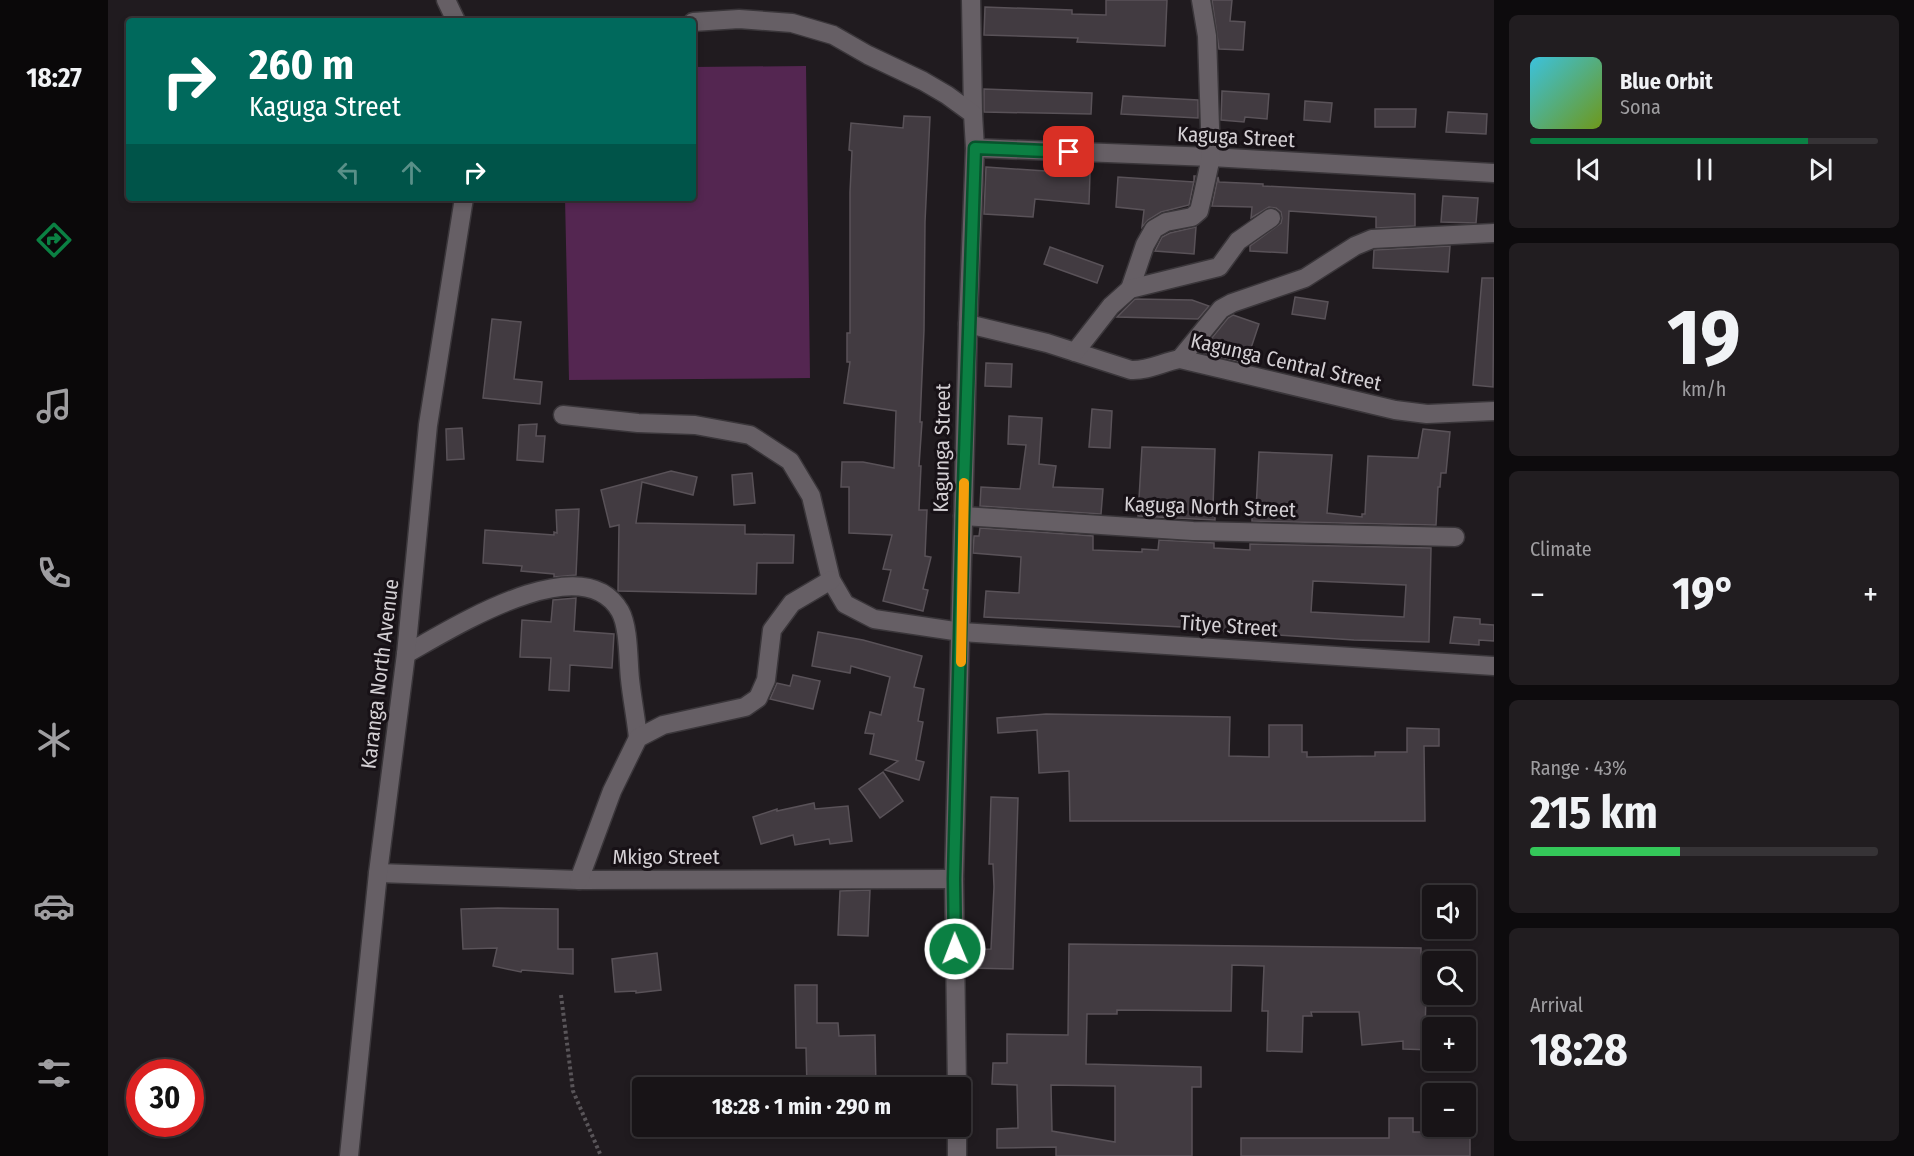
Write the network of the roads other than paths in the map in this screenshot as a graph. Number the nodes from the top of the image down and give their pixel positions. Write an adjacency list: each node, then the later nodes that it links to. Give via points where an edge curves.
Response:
1 (446, 0): 4 (street)
2 (972, 0): 6 (street, Kagunga Street)
3 (1200, 0): 8 (street, via 1207,36)
4 (455, 18)
5 (696, 22): 6 (street, via 739,19 792,23 833,35 923,81)
6 (973, 114): 7 (street, Kagunga Street)
7 (975, 148): 8 (street, Kaguga Street); 14 (street, Kagunga Street)
8 (1211, 157): 9 (street, Kaguga Street); 13 (street, via 1198,211 1192,217 1166,222 1154,229)
9 (1494, 173)
10 (464, 201): 23 (street, Karanga North Avenue, via 428,425)
11 (1271, 218): 13 (street, via 1238,241 1219,267)
12 (1494, 233): 16 (street, via 1372,239 1305,278 1221,309)
13 (1130, 289): 15 (street)
14 (968, 324): 15 (street, Kagunga Central Street); 19 (street, Kagunga Street)
15 (1074, 352): 16 (street, Kagunga Central Street, via 1131,370)
16 (1180, 359): 17 (street, Kagunga Central Street, via 1395,410 1428,414)
17 (1494, 411)
18 (563, 415): 21 (street, Titye Street, via 695,425 750,435 790,461 811,495)
19 (963, 516): 20 (street, Kaguga North Street, via 1193,531); 22 (street, Kagunga Street)
20 (1455, 537)
21 (831, 580): 22 (street, Titye Street, via 845,604 874,619); 25 (street, via 792,603 772,630 766,680 758,698 745,706 663,725)
22 (961, 632): 24 (street, Titye Street); 27 (street, Kagunga Street)
23 (406, 654): 25 (street, via 498,604 540,590 576,585 608,595 621,613); 26 (street, Karanga North Avenue)
24 (1494, 666)
25 (638, 738): 28 (street, via 612,790)
26 (378, 873): 28 (street, Mkigo Street); 31 (street, Karanga North Avenue)
27 (954, 879): 28 (street, Mkigo Street); 29 (street, Kagunga Street)
28 (579, 880)
29 (957, 1077)
30 (957, 1137): 32 (street)
31 (349, 1156)
32 (957, 1156)

